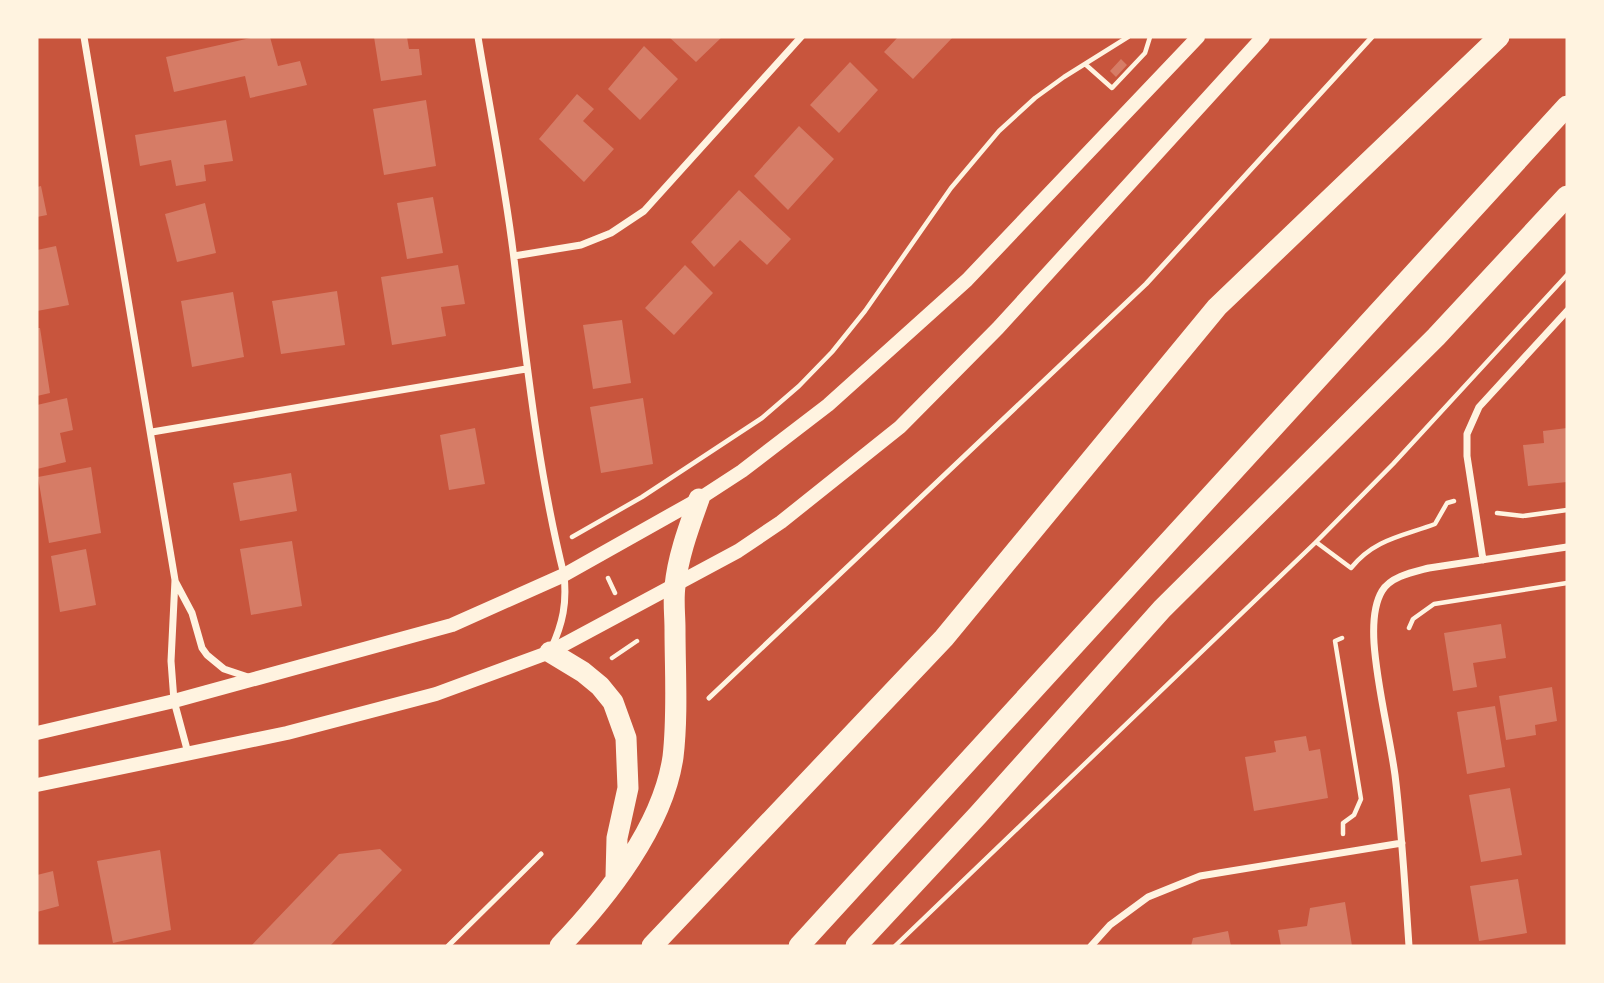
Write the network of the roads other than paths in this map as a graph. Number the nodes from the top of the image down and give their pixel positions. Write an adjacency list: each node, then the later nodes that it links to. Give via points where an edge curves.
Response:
1 (84, 37): 13 (street)
2 (478, 37): 10 (street)
3 (801, 37): 10 (street, via 645,211 581,245)
4 (1198, 37): 14 (main road, via 967,280 828,405)
5 (1263, 37): 19 (main road, via 998,328 901,427 781,522)
6 (1372, 37): 22 (lane, via 1146,284)
7 (1499, 37): 32 (highway, via 1217,307 944,638)
8 (1567, 106): 33 (highway)
9 (1567, 196): 34 (highway, via 1436,337 1162,609)
10 (514, 256): 12 (street)
11 (1567, 311): 16 (street, via 1479,407 1467,434)
12 (526, 369): 13 (street); 17 (street)
13 (152, 432): 18 (street)
14 (699, 499): 17 (main road); 19 (highway)
15 (1567, 547): 16 (street)
16 (1483, 560): 27 (street, via 1396,579 1383,589 1375,608 1374,644)
17 (565, 575): 20 (street, via 564,619); 21 (main road, via 452,625)
18 (175, 580): 21 (street, via 207,655 224,668); 23 (street)
19 (674, 587): 20 (main road); 29 (highway, via 673,757 654,815)
20 (550, 652): 25 (main road, via 436,694); 29 (highway, via 600,686 613,702 626,738 628,788 617,838)
21 (255, 679): 23 (main road)
22 (709, 698)
23 (174, 701): 24 (main road); 25 (street)
24 (37, 733)
25 (188, 753): 26 (main road)
26 (37, 785)
27 (1402, 844): 35 (street, via 1200,876 1147,897); 36 (street)
28 (541, 854): 30 (lane)
29 (616, 879): 31 (highway)
30 (448, 946)
31 (560, 946)
32 (652, 946)
33 (799, 946)
34 (856, 946)
35 (1090, 946)
36 (1409, 946)

